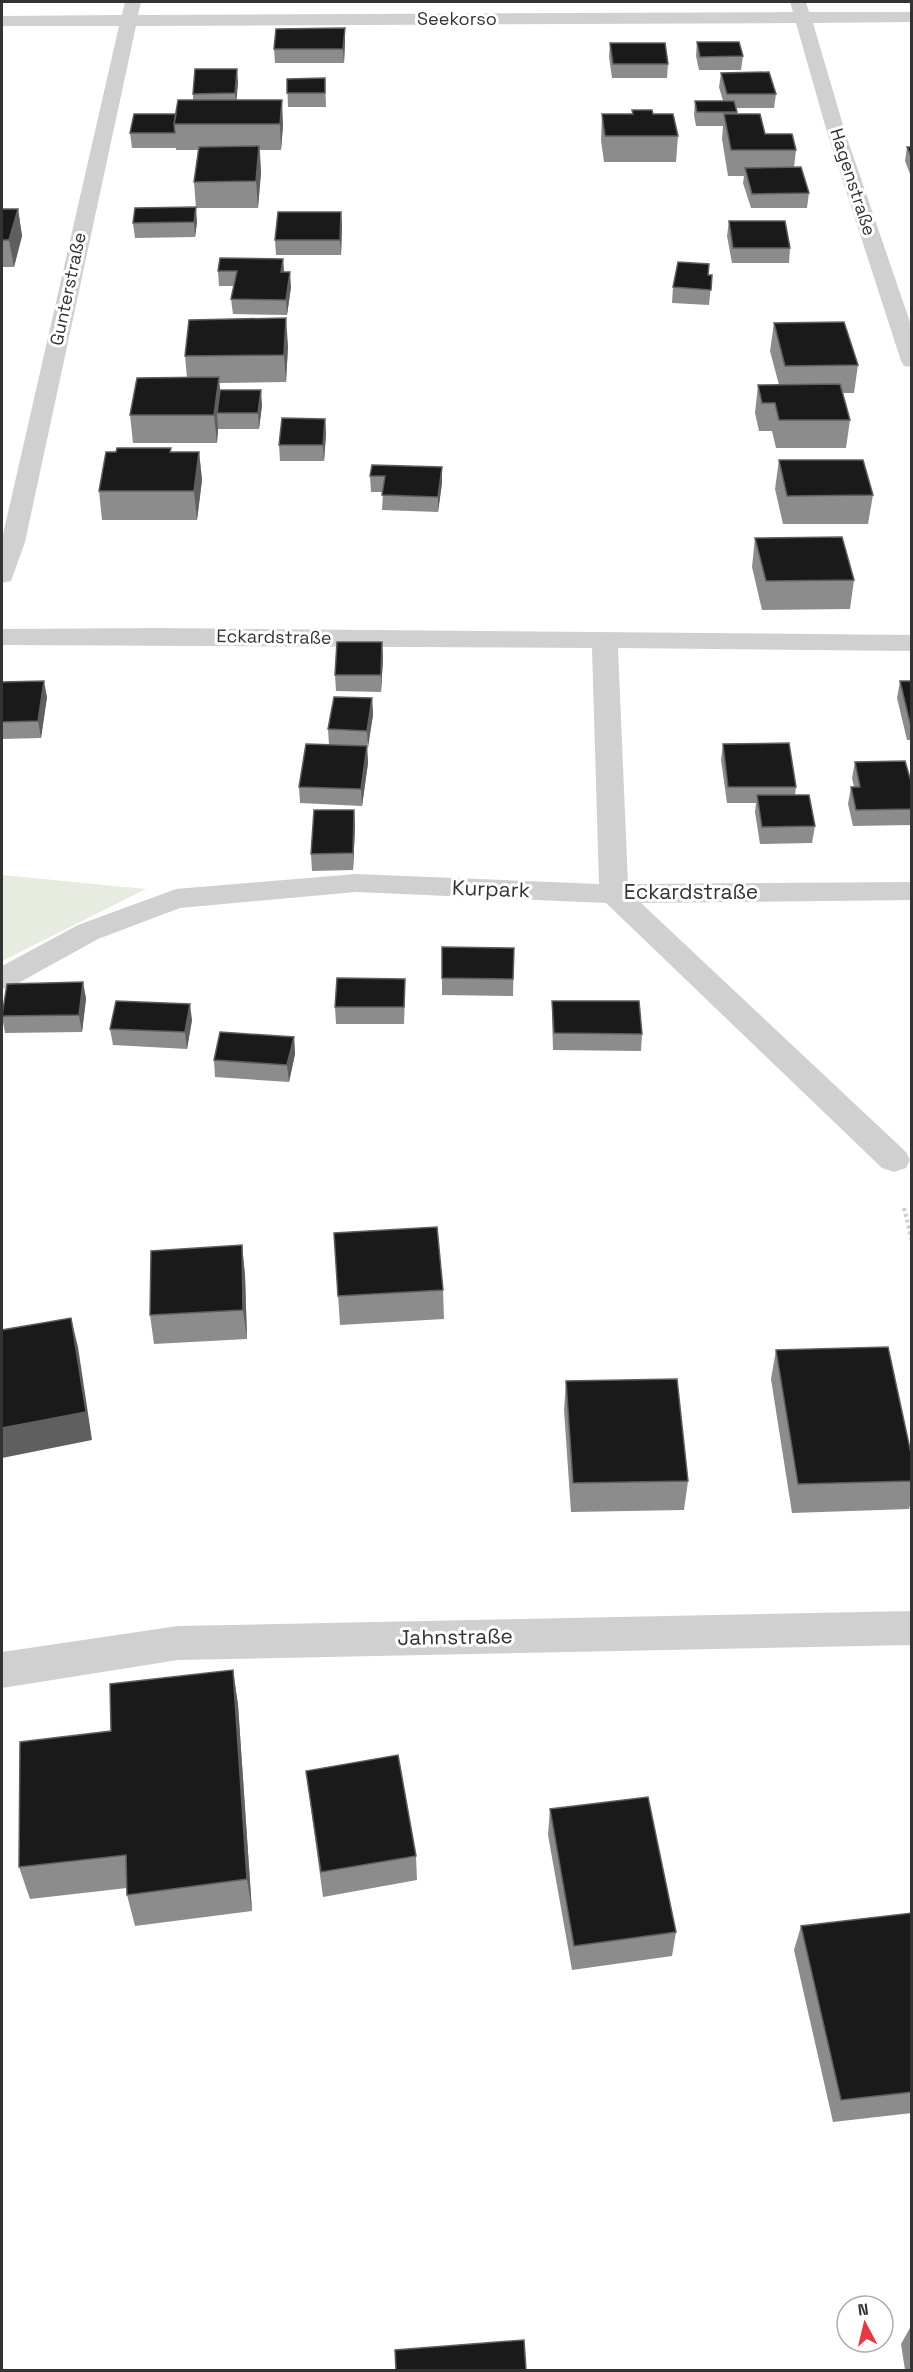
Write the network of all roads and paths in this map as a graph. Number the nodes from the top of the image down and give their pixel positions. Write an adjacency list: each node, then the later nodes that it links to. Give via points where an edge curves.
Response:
1 (801, 9): 2 (street, Seekorso); 3 (street, Seekorso); 5 (street, Hagenstraße, via 836,132)
2 (130, 11): 4 (street, Seekorso); 6 (street, Gunterstraße, via 13,542)
3 (912, 16)
4 (2, 21)
5 (912, 361)
6 (2, 576)
7 (2, 637): 8 (street, Eckardstraße)
8 (605, 640): 9 (street, Eckardstraße); 11 (street, Eckardstraße)
9 (912, 643)
10 (912, 891): 11 (street, Eckardstraße)
11 (614, 894): 12 (street, Kurpark, via 356,883 176,899 88,932); 13 (street)
12 (2, 979)
13 (894, 1160)
14 (912, 1628): 15 (street, Jahnstraße, via 178,1643)
15 (2, 1670)

